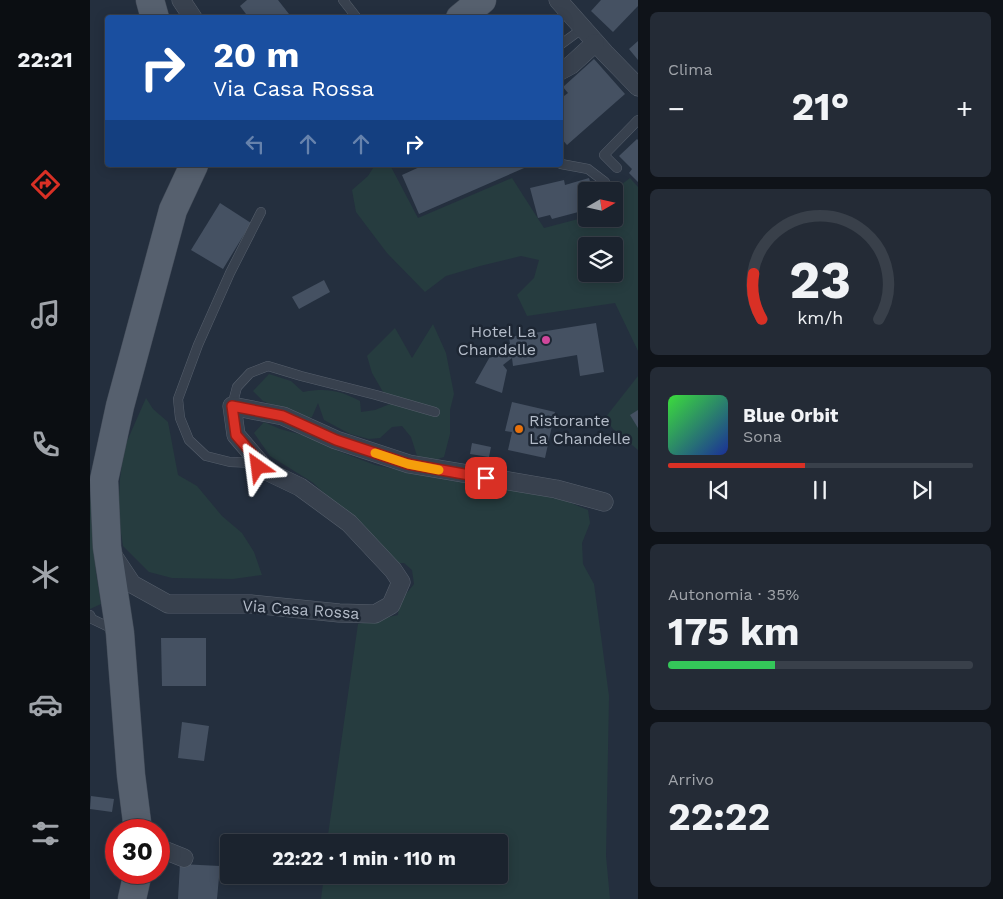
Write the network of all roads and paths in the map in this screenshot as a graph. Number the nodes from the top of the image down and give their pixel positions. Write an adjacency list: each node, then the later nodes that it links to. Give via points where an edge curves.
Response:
1 (150, 0): 6 (main road)
2 (181, 0): 7 (street)
3 (343, 0): 8 (lane)
4 (482, 0): 9 (main road)
5 (558, 0): 10 (street)
6 (154, 15)
7 (191, 15)
8 (354, 15)
9 (464, 15)
10 (582, 28): 11 (lane); 12 (street)
11 (563, 43)
12 (595, 43): 13 (street); 14 (street)
13 (563, 69)
14 (638, 87)
15 (638, 120): 19 (lane, via 604,155)
16 (563, 164): 20 (lane, via 588,169)
17 (170, 167): 21 (main road)
18 (193, 167): 21 (main road)
19 (617, 168)
20 (605, 182)
21 (173, 210): 27 (main road, via 120,406 104,480)
22 (261, 212): 25 (lane, via 230,273 178,398 180,418 189,440 206,456 230,462)
23 (232, 406): 24 (lane, via 237,387 250,373 268,366); 25 (street, Via Casa Rossa, via 236,435); 26 (street, via 283,416 336,440 408,464 556,489)
24 (435, 412)
25 (260, 463): 27 (street, Via Casa Rossa, via 258,467 300,487 349,523 386,563 401,582 391,605 375,614 251,604 168,604 132,584)
26 (604, 502)
27 (107, 547): 29 (main road)
28 (90, 616): 29 (lane)
29 (120, 633): 30 (main road)
30 (137, 819)
31 (170, 852): 32 (street)
32 (184, 858)
33 (135, 884): 34 (main road)
34 (132, 899)

